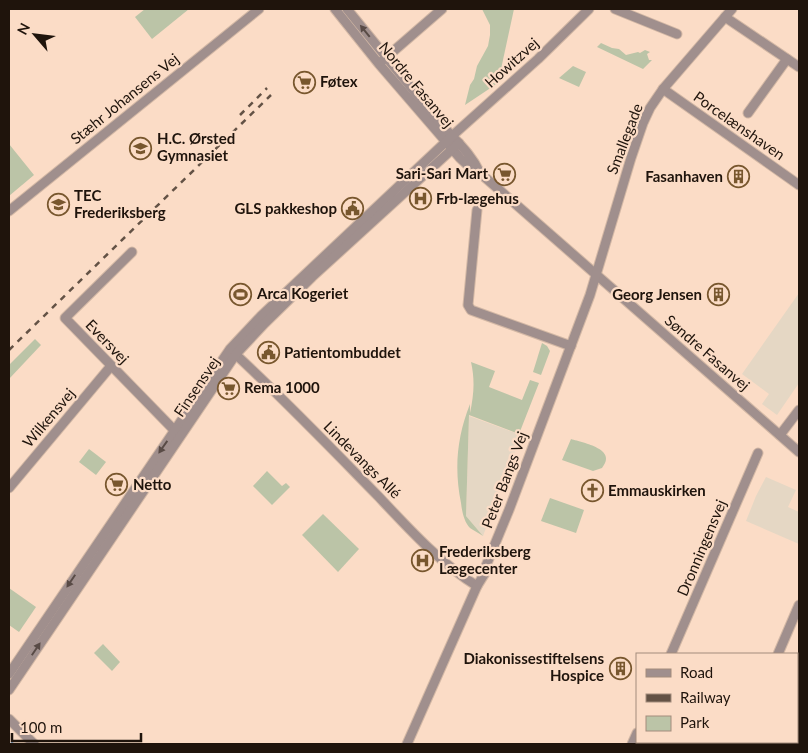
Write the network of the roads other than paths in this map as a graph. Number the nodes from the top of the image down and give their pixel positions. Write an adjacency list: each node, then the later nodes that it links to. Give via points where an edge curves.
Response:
1 (259, 9): 18 (street, Stæhr Johansens Vej)
2 (335, 9): 11 (street, Nordre Fasanvej)
3 (346, 9): 11 (street, Nordre Fasanvej, one-way to 3)
4 (442, 9): 11 (street)
5 (589, 9): 15 (street, Howitzvej)
6 (615, 9): 9 (street)
7 (732, 9): 8 (street, Smallegade)
8 (725, 17): 10 (street); 13 (street, Smallegade)
9 (677, 34)
10 (787, 59): 12 (street); 14 (street)
11 (383, 61): 15 (street, Nordre Fasanvej)
12 (799, 67)
13 (663, 89): 16 (street, Porcelænshaven); 20 (street, Smallegade, via 641,129)
14 (748, 113)
15 (452, 142): 20 (street, Nordre Fasanvej, via 474,160 480,173); 22 (street, Finsensvej, via 310,274)
16 (799, 185)
17 (477, 210): 21 (street, via 468,305 471,310)
18 (9, 211)
19 (132, 252): 23 (street, Eversvej, via 65,318)
20 (597, 274): 21 (street, Peter Bangs Vej); 26 (street, Søndre Fasanvej)
21 (571, 346): 30 (street, Peter Bangs Vej, via 485,573)
22 (233, 352): 25 (street, Finsensvej); 30 (street, Lindevangs Allé, via 453,570)
23 (111, 366): 25 (street, Eversvej); 29 (street, Wilkensvej)
24 (799, 410): 26 (street)
25 (177, 433): 34 (street, Finsensvej, one-way to 34); 35 (street, Finsensvej, one-way to 25)
26 (780, 435): 27 (street, Søndre Fasanvej)
27 (799, 452)
28 (758, 453): 32 (street, Dronningensvej)
29 (9, 488)
30 (477, 586): 38 (street, Peter Bangs Vej)
31 (799, 605): 33 (street)
32 (671, 653)
33 (778, 653)
34 (9, 674)
35 (9, 690)
36 (9, 719): 37 (street)
37 (34, 744)
38 (407, 744)

